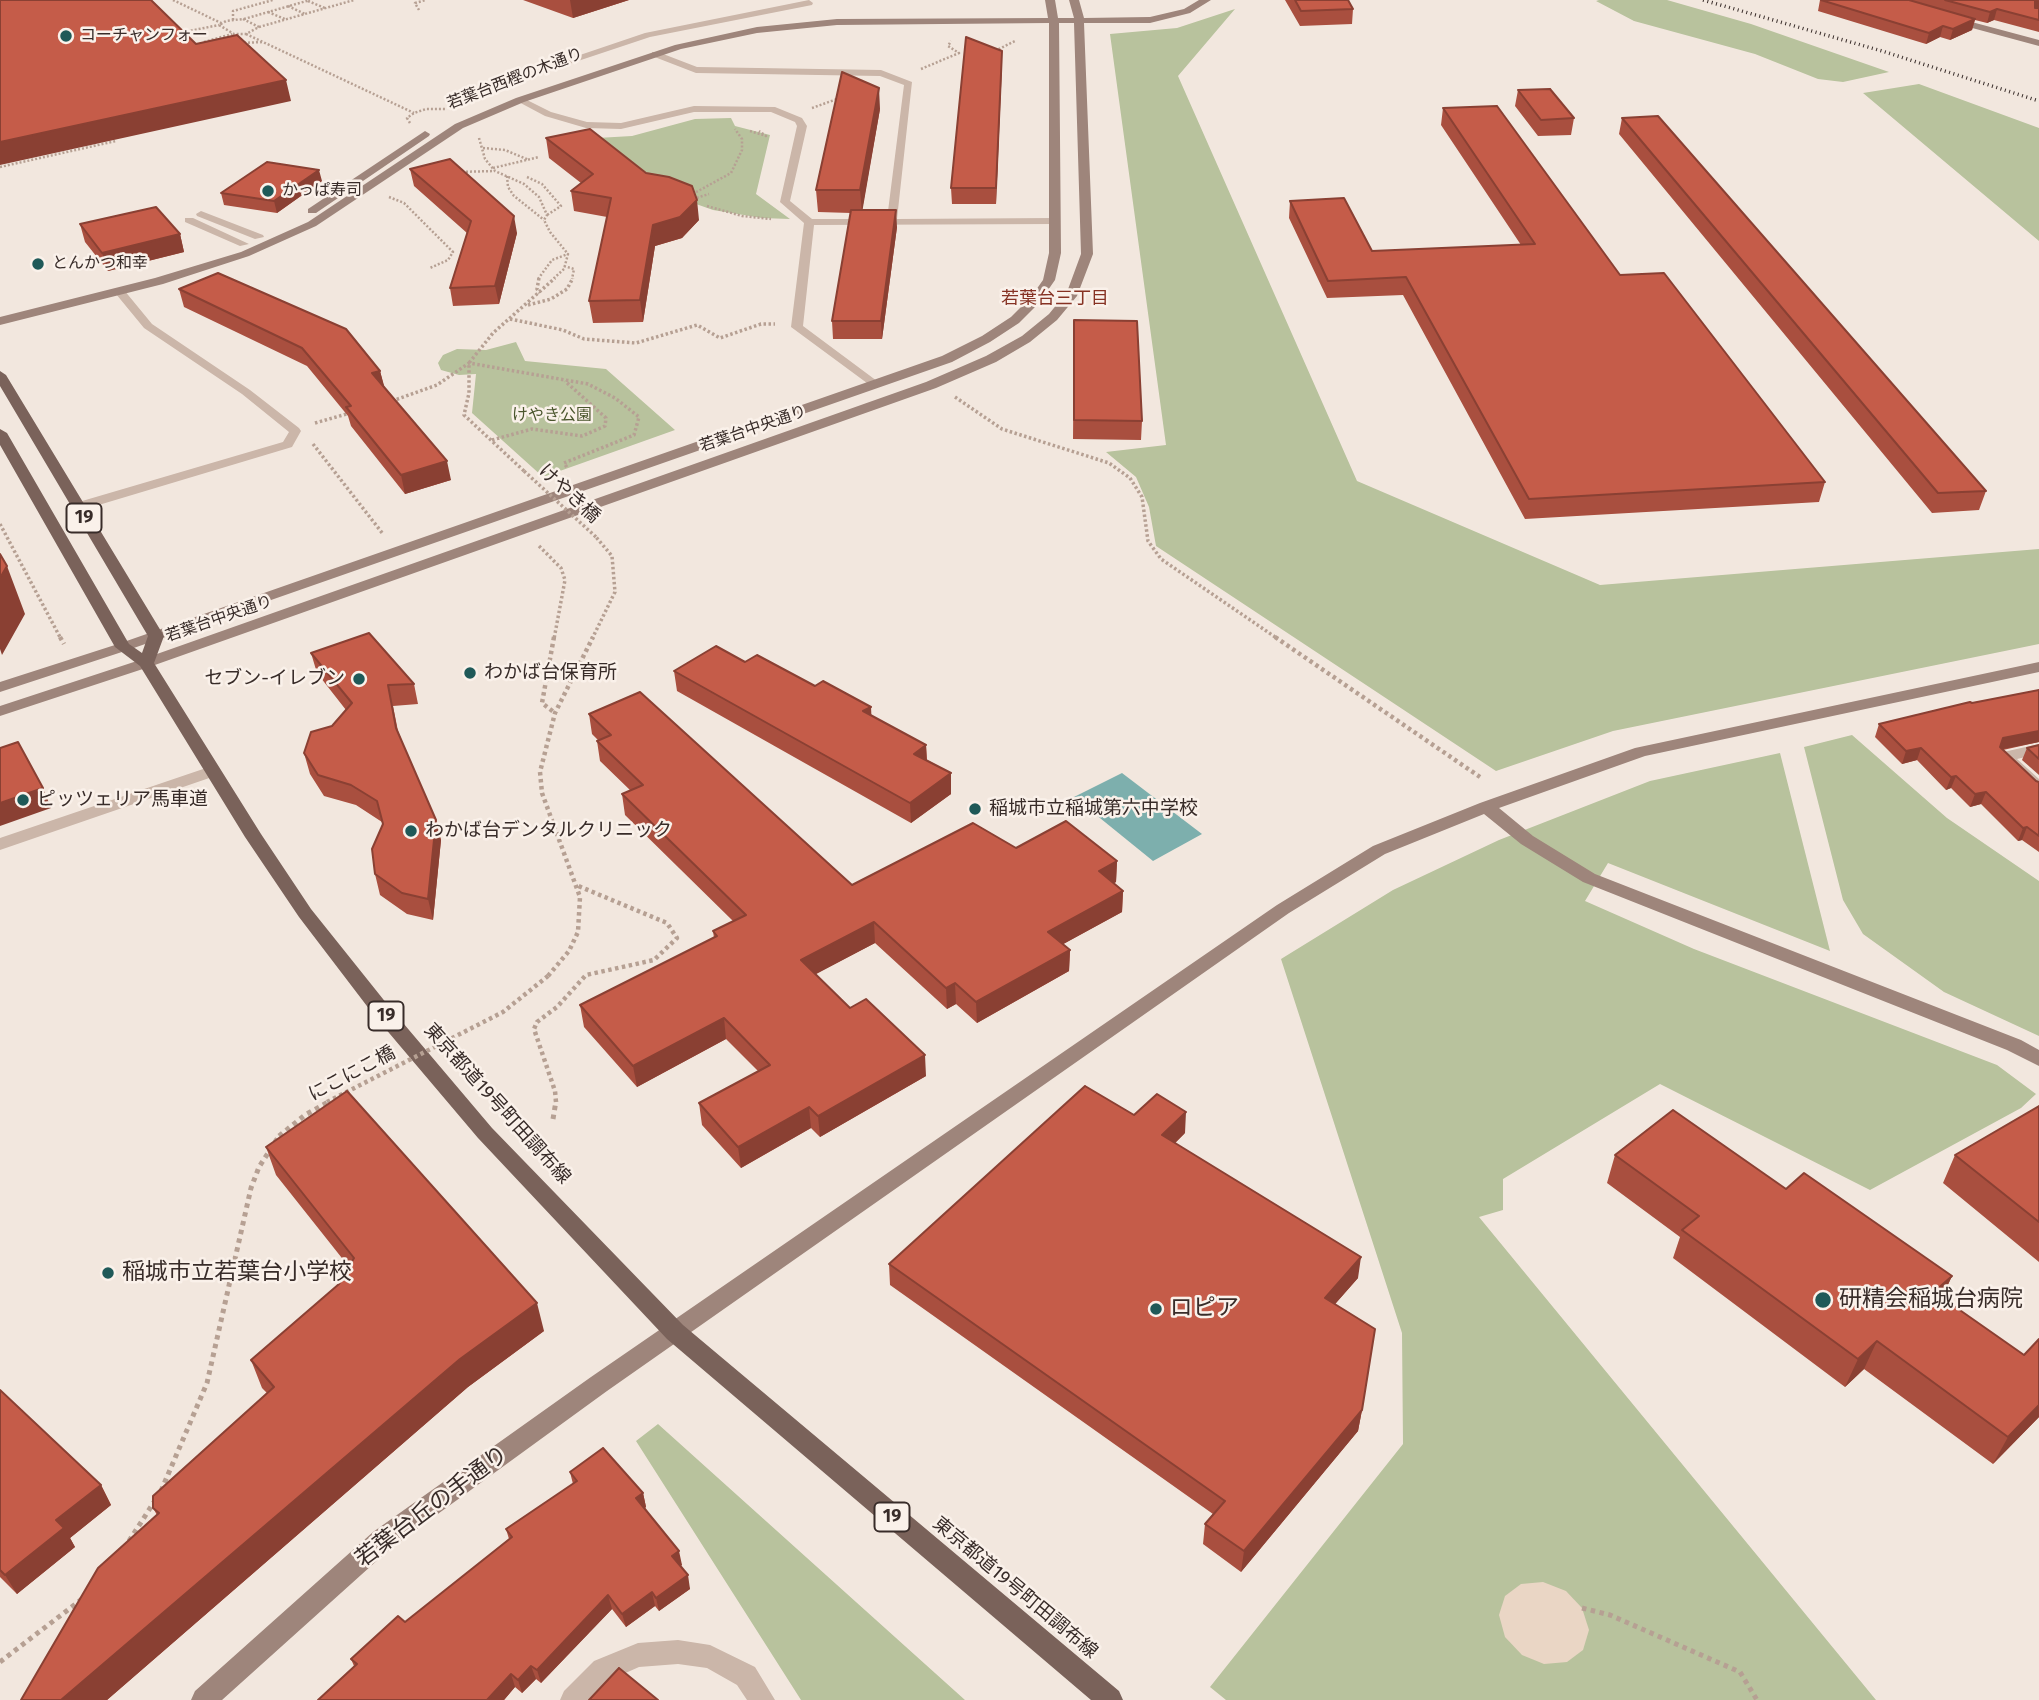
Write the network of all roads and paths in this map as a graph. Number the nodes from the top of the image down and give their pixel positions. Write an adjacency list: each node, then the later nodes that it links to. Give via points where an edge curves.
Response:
1 (173, 0): 24 (path)
2 (273, 0): 22 (path, via 233,11)
3 (309, 0): 13 (path); 14 (path)
4 (339, 0): 11 (path)
5 (355, 0): 11 (path)
6 (426, 0): 15 (path, via 415,4)
7 (1050, 0): 20 (street, 若葉台中央通り)
8 (1074, 0): 21 (street, 若葉台中央通り)
9 (1187, 0): 21 (street, via 1161,11)
10 (1206, 0): 21 (street, via 1187,11 1150,20)
11 (345, 3): 14 (path)
12 (809, 3): 41 (lane, via 648,34)
13 (288, 6): 16 (path); 17 (path)
14 (326, 8): 17 (path)
15 (419, 10)
16 (268, 12): 19 (path); 23 (path)
17 (306, 14): 23 (path)
18 (1947, 18): 34 (street)
19 (243, 19): 22 (path); 25 (path)
20 (1055, 19): 21 (street); 37 (street, 若葉台西樫の木通り, via 806,24 729,35); 72 (street, 若葉台中央通り); 74 (street, 若葉台西樫の木通り, via 822,17 687,37 481,106 425,134 311,211)
21 (1079, 19): 105 (street, 若葉台中央通り, via 1087,254 1073,293 1026,339 931,385)
22 (233, 20): 24 (path)
23 (286, 20): 25 (path)
24 (220, 24): 27 (path); 28 (path)
25 (259, 27): 26 (path)
26 (246, 33): 28 (path); 30 (path)
27 (178, 34)
28 (234, 34): 32 (path)
29 (958, 38): 36 (path, via 948,46)
30 (264, 42): 33 (path); 44 (path)
31 (1025, 42): 35 (path)
32 (200, 43)
33 (235, 43)
34 (2039, 43)
35 (990, 52)
36 (960, 53): 38 (path); 39 (path)
37 (655, 54): 42 (street, 若葉台西樫の木通り); 71 (lane, via 696,70 881,74 909,84)
38 (966, 54)
39 (937, 63)
40 (847, 96): 43 (path)
41 (461, 97)
42 (520, 100): 73 (lane, via 569,122 602,126 634,124 694,109 784,112 802,126 786,202); 79 (street, 若葉台西樫の木通り, via 440,137 355,197 282,239 206,268)
43 (812, 108)
44 (414, 113)
45 (750, 124): 64 (path, via 766,136 735,126 742,139 737,163 731,173 688,197)
46 (478, 135): 48 (path)
47 (116, 141): 51 (path)
48 (483, 148): 50 (path, via 505,150); 52 (path)
49 (539, 157): 50 (path)
50 (529, 160): 52 (path)
51 (0, 167)
52 (494, 169): 53 (path); 54 (path)
53 (455, 173)
54 (507, 175): 57 (path); 68 (path, via 514,195)
55 (527, 177): 56 (path)
56 (534, 180): 57 (path); 60 (path)
57 (524, 184): 63 (path)
58 (401, 191): 62 (path)
59 (709, 194): 64 (path)
60 (552, 195): 63 (path); 68 (path, via 561,206)
61 (386, 197): 62 (path)
62 (393, 197): 78 (path, via 453,251 448,260)
63 (539, 197): 68 (path)
64 (693, 199): 65 (path)
65 (684, 202)
66 (707, 206): 70 (path)
67 (201, 214): 74 (lane)
68 (546, 217): 76 (path, via 550,232)
69 (189, 220): 75 (lane)
70 (776, 220)
71 (892, 221): 72 (lane); 73 (lane)
72 (1055, 221): 89 (street, 若葉台中央通り, via 1049,280 1015,320 947,359)
73 (809, 222): 89 (lane, via 797,327)
74 (259, 237): 75 (street, 若葉台西樫の木通り)
75 (244, 244): 82 (street, 若葉台西樫の木通り)
76 (568, 254): 77 (path); 80 (path, via 552,260 539,275)
77 (564, 266): 80 (path); 81 (path, via 573,269 574,276 567,289)
78 (430, 268)
79 (120, 292): 84 (street, 若葉台西樫の木通り); 98 (lane, via 148,326 295,430 288,444)
80 (540, 293): 81 (path)
81 (527, 305): 83 (path)
82 (0, 311)
83 (510, 319): 85 (path, via 584,339 636,343 697,325 719,338 761,324); 86 (path)
84 (0, 321)
85 (786, 324)
86 (469, 363): 88 (path); 91 (path, via 437,384); 96 (path, けやき橋, via 464,415)
87 (0, 375): 98 (main road, 19)
88 (563, 380): 96 (path, via 606,418 605,426 582,436 532,429); 97 (path, via 588,384 639,417 634,435 564,463)
89 (874, 384): 102 (street, 若葉台中央通り)
90 (950, 393): 112 (path, via 1002,429 1109,463 1130,478 1142,497 1148,541 1161,559)
91 (380, 404)
92 (354, 412): 93 (path, via 314,423)
93 (313, 431)
94 (0, 433): 103 (main road, 19)
95 (312, 439): 100 (path, via 314,449)
96 (492, 440): 109 (path, けやき橋, bridge, via 612,556 615,592)
97 (572, 475)
98 (77, 507): 102 (main road, 19)
99 (0, 524): 104 (path)
100 (388, 540)
101 (536, 543): 109 (path, via 561,568 565,580 542,703)
102 (156, 636): 103 (street, 若葉台中央通り); 105 (main road)
103 (123, 647): 105 (main road, 19); 107 (street, 若葉台中央通り)
104 (68, 651)
105 (146, 663): 108 (street, 若葉台中央通り); 111 (main road, 東京都道19号町田調布線 / 19)
106 (2039, 667): 114 (street, 若葉台丘の手通り, via 1642,752)
107 (0, 687)
108 (0, 711)
109 (555, 713): 116 (path, にこにこ橋, via 540,772 542,793)
110 (2039, 749): 113 (street, via 2005,757)
111 (212, 771): 115 (street); 119 (main road, 東京都道19号町田調布線 / 19, via 305,913 380,1009 485,1133)
112 (1480, 777)
113 (2039, 788)
114 (1486, 807): 117 (street, via 1527,840 1589,878 2014,1045); 119 (street, 若葉台丘の手通り, via 1379,850 1283,909)
115 (0, 844)
116 (575, 884): 118 (path, via 667,923 677,938 654,960 586,975 537,1022 534,1029 555,1091); 120 (path, にこにこ橋, bridge, via 580,897 578,932 569,951 521,1000 329,1101 279,1136 251,1188 207,1383 160,1492)
117 (2039, 1059)
118 (553, 1119)
119 (675, 1332): 124 (street, 若葉台丘の手通り, via 382,1540); 127 (main road, 東京都道19号町田調布線 / 19)
120 (124, 1548)
121 (93, 1590): 123 (path)
122 (1582, 1608): 128 (path, via 1610,1615 1740,1672)
123 (0, 1662)
124 (204, 1700)
125 (573, 1700): 126 (street, via 603,1670 638,1655 678,1652 710,1657 746,1676)
126 (762, 1700)
127 (1110, 1700)
128 (1757, 1700)

